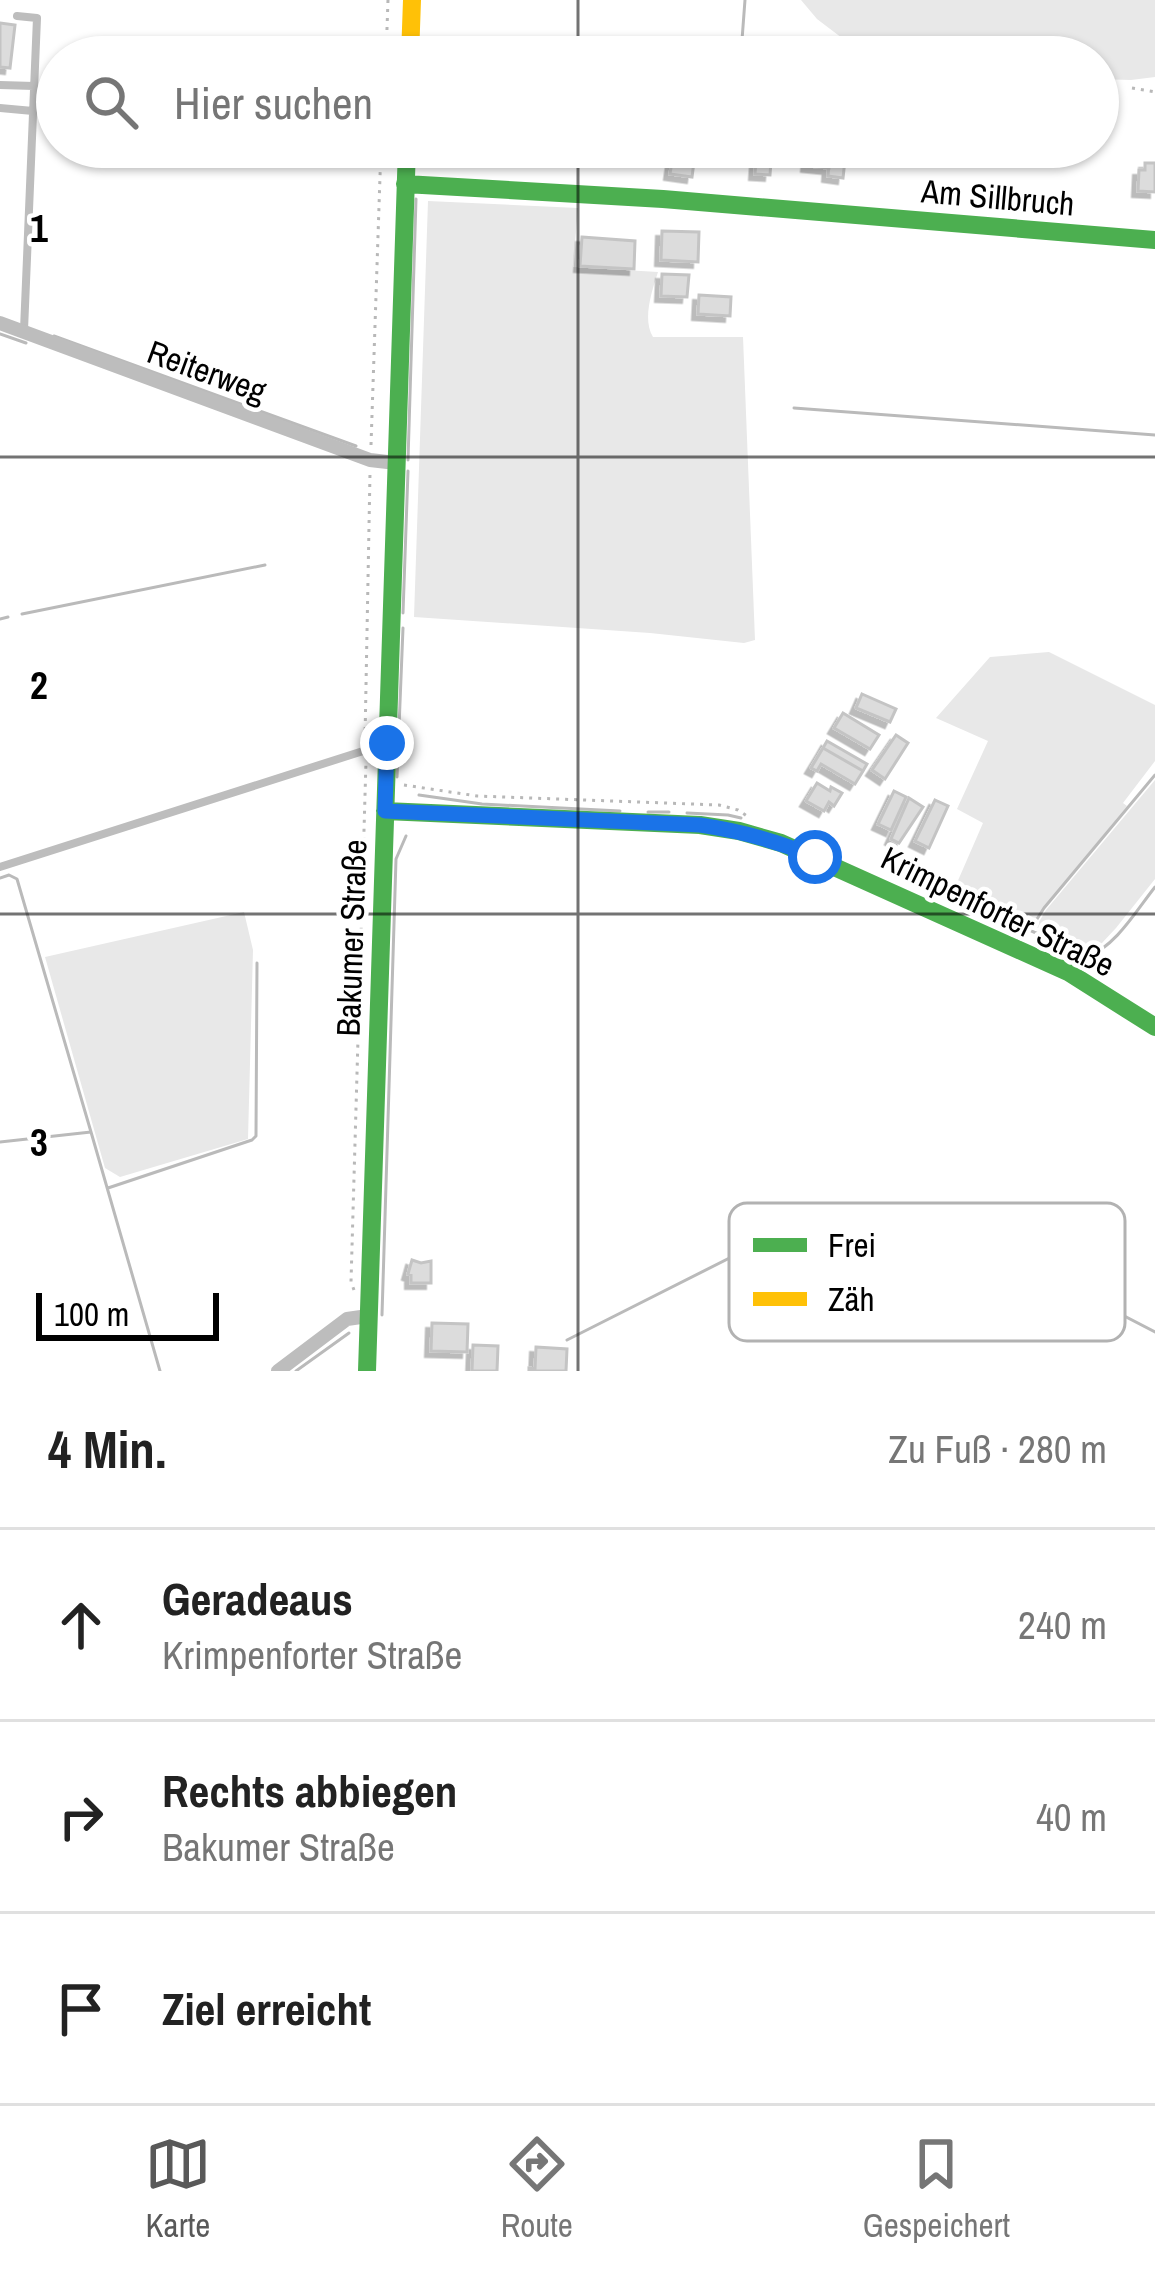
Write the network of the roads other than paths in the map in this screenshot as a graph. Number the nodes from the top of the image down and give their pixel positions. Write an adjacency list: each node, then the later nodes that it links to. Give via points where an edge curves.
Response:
1 (412, 0): 4 (street)
2 (17, 16): 3 (lane, via 37,18)
3 (36, 36)
4 (411, 36)
5 (36, 41): 7 (lane)
6 (0, 85): 7 (lane)
7 (34, 86): 9 (lane)
8 (0, 107): 9 (lane)
9 (33, 111): 14 (lane)
10 (406, 168): 11 (street, Bakumer Straße)
11 (406, 184): 12 (street, Am Sillbruch); 15 (street, Bakumer Straße)
12 (1155, 240)
13 (0, 323): 14 (street, Reiterweg)
14 (24, 332): 15 (street, Reiterweg)
15 (396, 463): 16 (street, Bakumer Straße)
16 (387, 743): 17 (street, Bakumer Straße); 18 (lane)
17 (385, 811): 19 (street, Krimpenforter Straße, via 740,831 1022,949); 20 (street, Bakumer Straße)
18 (0, 867)
19 (1155, 1027)
20 (363, 1316): 21 (street, via 347,1319); 22 (street, Bakumer Straße)
21 (278, 1371)
22 (367, 1371)

